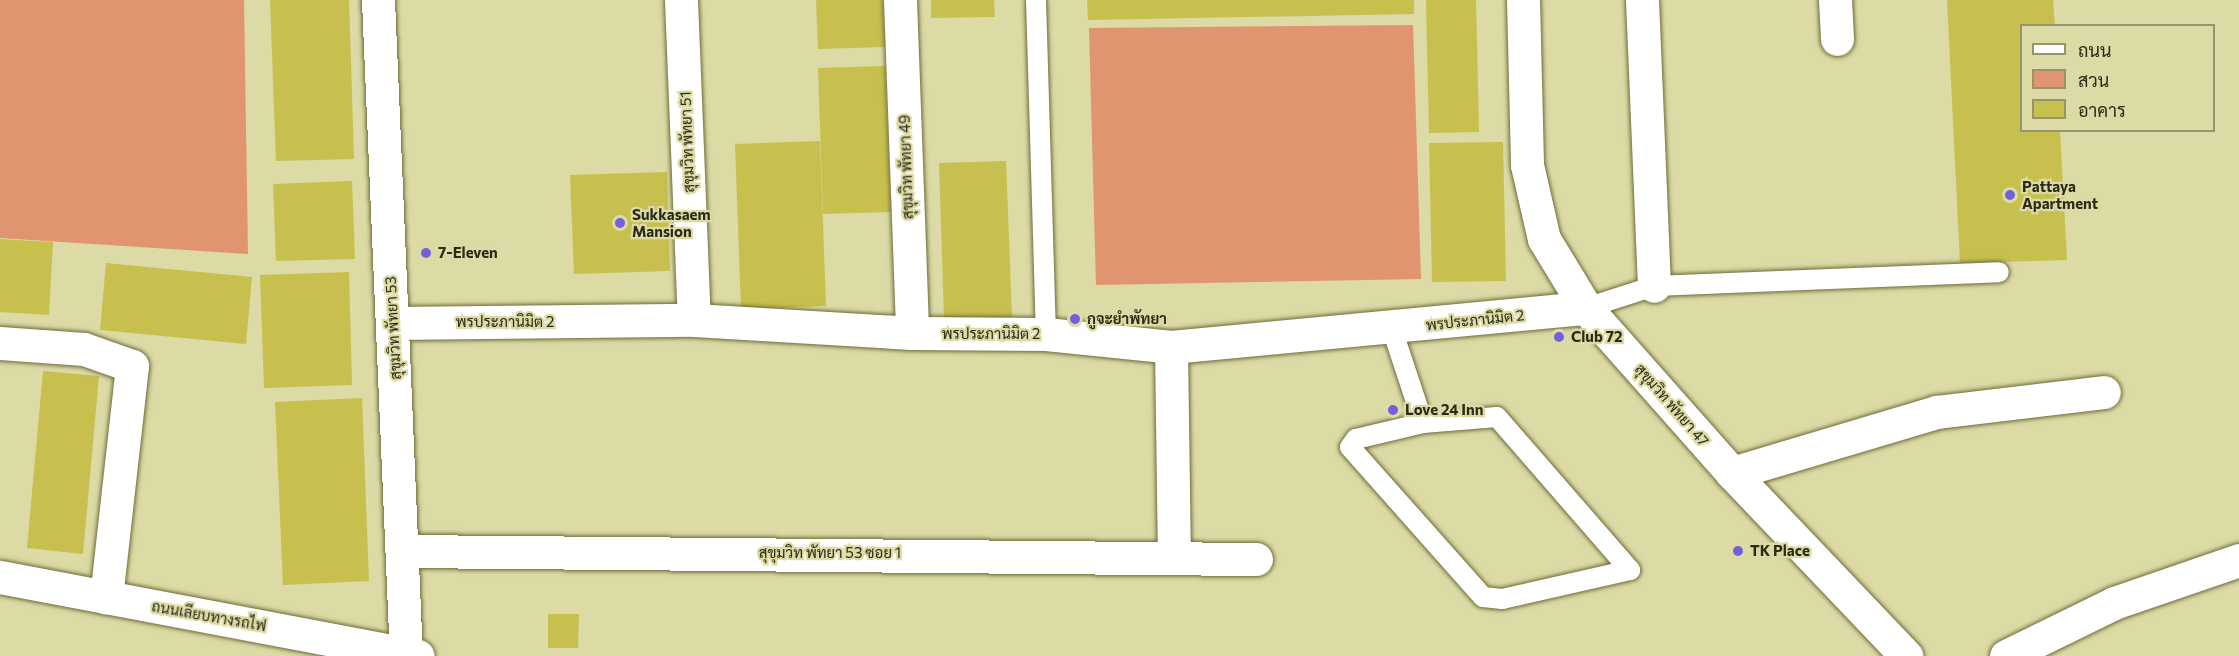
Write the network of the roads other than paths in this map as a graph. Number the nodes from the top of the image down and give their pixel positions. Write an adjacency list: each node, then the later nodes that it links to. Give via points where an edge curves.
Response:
1 (378, 0): 13 (street, สุขุมวิท พัทยา 53)
2 (681, 0): 12 (street, สุขุมวิท พัทยา 51)
3 (900, 0): 15 (street, สุขุมวิท พัทยา 49)
4 (1036, 0): 16 (lane)
5 (1523, 0): 11 (street, สุขุมวิท พัทยา 47, via 1527,165 1544,239)
6 (1642, 0): 10 (street)
7 (1835, 0): 8 (street)
8 (1837, 39)
9 (1999, 272): 10 (lane)
10 (1654, 286): 11 (lane)
11 (1586, 308): 14 (street, พรประภานิมิต 2); 21 (street, สุขุมวิท พัทยา 47)
12 (694, 320): 13 (street, พรประภานิมิต 2); 15 (street, พรประภานิมิต 2)
13 (393, 323): 22 (street, สุขุมวิท พัทยา 53)
14 (1392, 329): 18 (street, พรประภานิมิต 2); 20 (lane)
15 (912, 333): 16 (street, พรประภานิมิต 2)
16 (1046, 334): 18 (street, พรประภานิมิต 2)
17 (0, 343): 27 (street, via 84,349 132,366)
18 (1171, 347): 23 (street)
19 (2104, 392): 21 (street, via 1937,412)
20 (1423, 423): 20 (lane, via 1497,417 1630,570 1626,576 1502,599 1483,597 1350,447 1356,439)
21 (1732, 472): 29 (street, สุขุมวิท พัทยา 47)
22 (404, 551): 23 (street, สุขุมวิท พัทยา 53 ซอย 1); 28 (street, สุขุมวิท พัทยา 53)
23 (1174, 555): 24 (street, สุขุมวิท พัทยา 53 ซอย 1)
24 (1256, 559)
25 (2239, 560): 30 (street, via 2114,603)
26 (0, 577): 27 (street, ถนนเลียบทางรถไฟ)
27 (106, 598): 28 (street, ถนนเลียบทางรถไฟ)
28 (410, 655)
29 (1906, 656)
30 (2006, 656)

